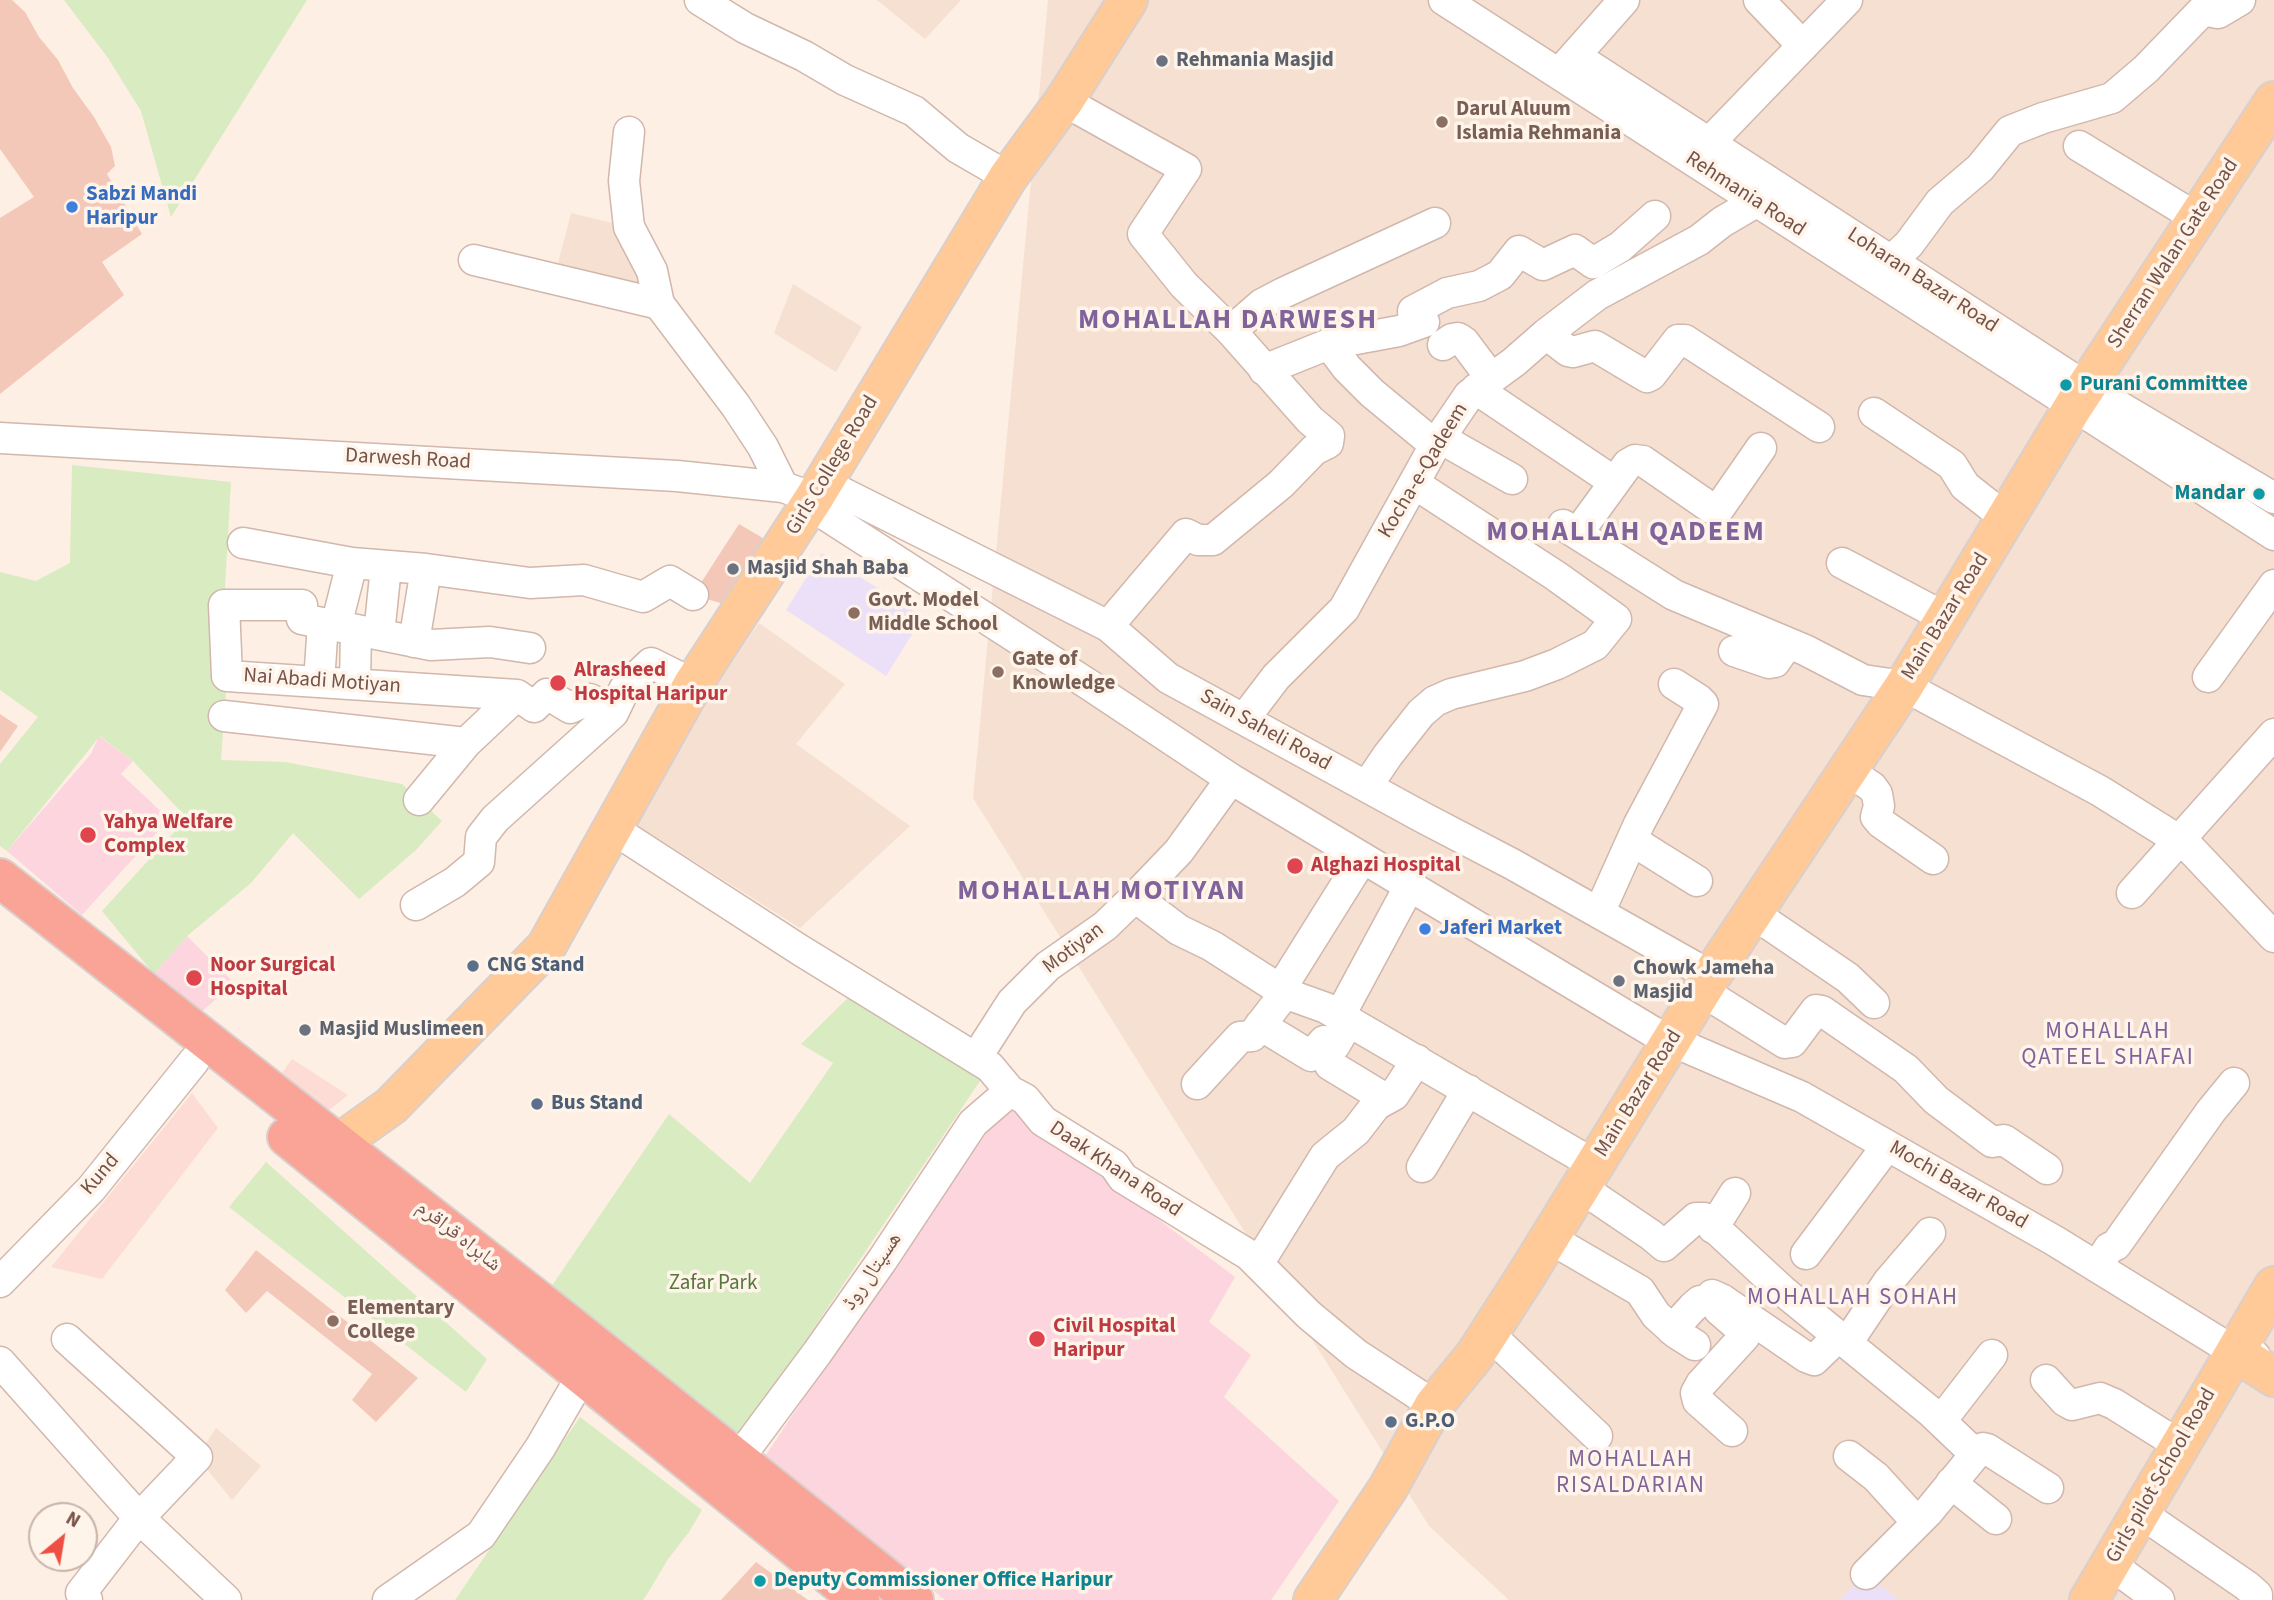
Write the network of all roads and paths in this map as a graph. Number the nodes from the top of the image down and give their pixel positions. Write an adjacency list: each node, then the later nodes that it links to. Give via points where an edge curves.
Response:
1 (700, 0): 15 (street, via 845,80 914,111 958,148)
2 (1128, 0): 10 (main road, Girls College Road)
3 (1444, 0): 9 (street)
4 (1624, 0): 9 (street)
5 (1759, 0): 8 (street)
6 (1847, 0): 8 (street)
7 (2240, 0): 21 (street, via 2218,13 2203,10 2112,98 2010,131 1980,167 1940,202)
8 (1803, 46): 13 (street)
9 (1567, 65): 13 (street, Loharan Bazar Road); 16 (street, Rehmania Road)
10 (1064, 101): 15 (main road, Girls College Road); 23 (street, via 1186,169 1143,234 1184,285)
11 (2274, 101): 18 (main road, Sherran Walan Gate Road)
12 (629, 132): 22 (street, via 624,181 629,227 652,271)
13 (1709, 143): 21 (street, Loharan Bazar Road)
14 (2079, 146): 18 (street)
15 (1008, 177): 38 (main road, Girls College Road)
16 (1756, 202): 24 (street, Kocha-e-Qadeem, via 1699,240 1597,295); 29 (street, Rehmania Road)
17 (1655, 216): 25 (street, via 1594,263 1575,250 1543,265 1519,251 1500,275 1479,286 1447,293 1413,311 1424,323)
18 (2197, 218): 29 (main road, Sherran Walan Gate Road)
19 (1435, 223): 23 (street, via 1262,304)
20 (474, 260): 22 (street)
21 (1891, 261): 29 (street, Loharan Bazar Road)
22 (659, 304): 38 (street, via 763,447)
23 (1231, 331): 27 (street)
24 (1546, 334): 28 (street, Kocha-e-Qadeem); 31 (street, via 1568,351 1595,346 1647,377 1678,340 1685,340)
25 (1329, 344): 27 (street); 33 (street, via 1372,393)
26 (1443, 345): 28 (street, via 1458,338 1464,342)
27 (1264, 370): 50 (street, via 1329,436 1328,443 1314,450 1213,540 1186,534)
28 (1484, 384): 33 (street, Kocha-e-Qadeem, via 1469,395); 35 (street)
29 (2080, 397): 39 (street, Loharan Bazar Road); 40 (main road, Main Bazar Road); 41 (street, Loharan Bazar Road)
30 (1874, 413): 40 (street, via 1952,465 1965,486)
31 (1819, 427)
32 (0, 438): 38 (street, Darwesh Road, via 677,476)
33 (1438, 442): 36 (street); 37 (street, Kocha-e-Qadeem)
34 (1761, 448): 53 (street, via 1718,510 1635,460 1570,529 1674,595)
35 (1604, 475)
36 (1512, 479)
37 (1415, 484): 65 (street, Kocha-e-Qadeem, via 1344,609 1276,677); 70 (street, via 1616,619 1595,645 1557,664 1435,701)
38 (808, 493): 50 (street, Sain Saheli Road); 59 (main road, Girls College Road); 69 (street)
39 (2274, 498)
40 (2007, 519): 49 (main road, Main Bazar Road)
41 (2274, 535)
42 (243, 543): 43 (street)
43 (352, 563): 45 (street); 51 (street)
44 (1842, 563): 49 (street)
45 (386, 567): 46 (street); 51 (street)
46 (426, 569): 48 (street, via 530,583 584,580 643,597 670,581); 52 (street)
47 (2274, 584): 56 (street)
48 (692, 595)
49 (1946, 618): 61 (main road, Main Bazar Road)
50 (1108, 626): 65 (street, Sain Saheli Road, via 1168,678)
51 (349, 629): 52 (street, Nai Abadi Motiyan); 57 (street); 57 (street, Nai Abadi Motiyan, via 302,619 302,605 224,605 227,676); 58 (street)
52 (414, 642): 54 (street, Nai Abadi Motiyan, via 490,642)
53 (1788, 643): 55 (street, via 1775,662 1769,663); 61 (street, via 1863,680)
54 (530, 648)
55 (1734, 651)
56 (2208, 677)
57 (319, 682): 58 (street, Nai Abadi Motiyan)
58 (355, 684): 62 (street, Nai Abadi Motiyan)
59 (692, 684): 63 (street, via 651,663 625,688); 72 (main road, Girls College Road)
60 (1674, 684): 73 (street, via 1703,704)
61 (1904, 686): 68 (main road, Main Bazar Road); 74 (street, via 2100,792)
62 (517, 695): 63 (street, Nai Abadi Motiyan, via 534,707 547,694 570,708 590,699); 67 (street)
63 (613, 713): 83 (street, via 495,819 481,837 479,862 456,882)
64 (224, 716): 67 (street, Nai Abadi Motiyan)
65 (1244, 719): 70 (street, Sain Saheli Road)
66 (2274, 734): 74 (street)
67 (466, 743): 71 (street)
68 (1848, 771): 76 (street, via 1877,794 1881,823); 85 (main road, Main Bazar Road)
69 (1231, 779): 75 (street); 81 (street, Motiyan, via 1179,850)
70 (1367, 786): 84 (street, Sain Saheli Road)
71 (419, 800)
72 (613, 829): 93 (street, Daak Khana Road); 102 (main road, Girls College Road, via 546,947 391,1106)
73 (1633, 841): 78 (street); 84 (street)
74 (2180, 841): 80 (street); 86 (street)
75 (1362, 859): 79 (street); 88 (street)
76 (1933, 859)
77 (0, 878): 102 (highway, شاہراہ قراقرم)
78 (1698, 881)
79 (1409, 887): 90 (street); 92 (street)
80 (2132, 893)
81 (1135, 897): 88 (street, via 1179,930); 93 (street, Motiyan, via 1105,926 1048,966 1012,1002)
82 (0, 903): 95 (highway, شاہراہ قراقرم)
83 (416, 905)
84 (1599, 913): 87 (street, Sain Saheli Road)
85 (1754, 914): 87 (main road, Main Bazar Road); 89 (street, via 1848,978)
86 (2274, 937)
87 (1706, 984): 92 (main road, Main Bazar Road); 105 (street, Sain Saheli Road, via 1785,1043 1792,1042 1816,1010 1822,1011 1906,1069 1936,1100 1992,1142 2004,1140)
88 (1280, 990): 90 (street); 91 (street, via 1279,1001)
89 (1874, 1003)
90 (1343, 1019): 91 (street, via 1335,1045 1324,1041 1311,1056); 94 (street)
91 (1260, 1025): 98 (street, via 1252,1035 1240,1037)
92 (1671, 1042): 103 (street, Mochi Bazar Road, via 1802,1097); 106 (main road, Main Bazar Road)
93 (976, 1058): 100 (street, Daak Khana Road)
94 (1417, 1060): 99 (street); 101 (street, via 1394,1095)
95 (194, 1061): 114 (street, Kund, via 91,1189); 124 (highway, شاہراہ قراقرم)
96 (1330, 1065): 101 (street)
97 (2234, 1083): 113 (street, via 2168,1169 2126,1248 2109,1248)
98 (1197, 1084)
99 (1468, 1090): 104 (street); 106 (street)
100 (1010, 1091): 112 (street, Daak Khana Road, via 1025,1099 1043,1121 1114,1165 1123,1178); 134 (street, ھسپتال روڈ, via 973,1123 876,1269)
101 (1385, 1099): 112 (street, via 1325,1156)
102 (339, 1143): 134 (highway, شاہراہ قراقرم)
103 (1887, 1146): 111 (street); 113 (street, Mochi Bazar Road)
104 (1422, 1167)
105 (2048, 1169)
106 (1587, 1176): 108 (street, via 1664,1246 1696,1218 1704,1218); 110 (main road, Main Bazar Road)
107 (1735, 1193): 108 (street)
108 (1713, 1228): 119 (street)
109 (1930, 1233): 119 (street)
110 (1549, 1238): 116 (street, via 1640,1291 1656,1315 1684,1338 1693,1307); 117 (main road, Main Bazar Road)
111 (1806, 1254)
112 (1258, 1264): 127 (street, Daak Khana Road, via 1356,1354)
113 (2097, 1268): 120 (street, Mochi Bazar Road)
114 (0, 1282)
115 (2274, 1286): 120 (main road, Girls pilot School Road)
116 (1708, 1301): 119 (street, via 1716,1295 1814,1360); 129 (street, via 1744,1334 1696,1394)
117 (1489, 1334): 127 (main road, Main Bazar Road); 130 (street)
118 (67, 1339): 138 (street, via 197,1457)
119 (1843, 1340): 128 (street)
120 (2235, 1352): 122 (street, Mochi Bazar Road); 125 (main road); 131 (main road, Girls pilot School Road)
121 (1992, 1355): 128 (street, via 1944,1417)
122 (2274, 1360)
123 (0, 1362): 138 (street)
124 (583, 1374): 146 (street, via 481,1535); 147 (highway, شاہراہ قراقرم)
125 (2274, 1377)
126 (2046, 1381): 131 (street, via 2071,1405 2100,1398)
127 (1434, 1405): 143 (main road, Main Bazar Road)
128 (1931, 1412): 132 (street)
129 (1732, 1431)
130 (1597, 1436)
131 (2181, 1446): 137 (main road, Girls pilot School Road)
132 (1973, 1453): 135 (street); 136 (street, via 1983,1448)
133 (1849, 1456): 140 (street, via 1876,1477)
134 (739, 1458): 148 (highway, شاہراہ قراقرم)
135 (1951, 1483): 139 (street); 140 (street)
136 (2048, 1488)
137 (2142, 1514): 141 (main road, Girls pilot School Road); 151 (street, via 2247,1586)
138 (139, 1518): 144 (street, via 81,1593); 145 (street)
139 (1996, 1519)
140 (1917, 1522): 142 (street)
141 (2110, 1564): 149 (main road, Girls pilot School Road); 150 (street)
142 (1866, 1574)
143 (1322, 1597)
144 (87, 1600)
145 (226, 1600)
146 (388, 1600)
147 (860, 1600)
148 (914, 1600)
149 (2089, 1600)
150 (2159, 1600)
151 (2257, 1600)

